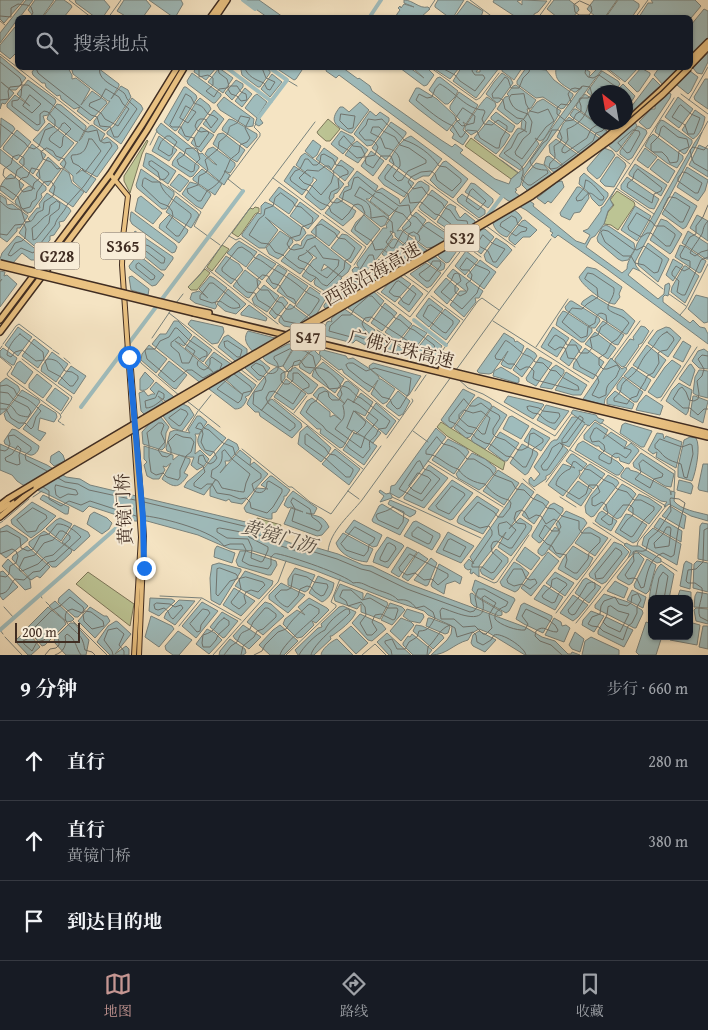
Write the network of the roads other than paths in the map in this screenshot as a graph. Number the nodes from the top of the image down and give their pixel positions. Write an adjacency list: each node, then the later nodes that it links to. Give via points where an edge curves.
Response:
1 (225, 0): 2 (highway); 3 (highway)
2 (212, 15)
3 (217, 15)
4 (708, 42): 6 (highway)
5 (708, 47): 7 (highway, 西部沿海高速 / S32)
6 (693, 57)
7 (693, 64)
8 (176, 70): 14 (highway, G228)
9 (183, 70): 15 (highway, G228)
10 (682, 70): 12 (highway, 西部沿海高速 / S32, bridge)
11 (687, 70): 22 (highway, 西部沿海高速 / S32, bridge, via 610,140 532,196)
12 (633, 115)
13 (615, 130): 23 (highway, 西部沿海高速 / S32, bridge, via 580,158 497,214 80,455)
14 (110, 174): 15 (main road, S365); 17 (highway, G228)
15 (115, 179): 18 (highway, G228); 26 (main road, 黄镜门桥 / S365, via 128,196 122,265)
16 (0, 264): 19 (highway, 广佛江珠高速 / S47, bridge)
17 (0, 320)
18 (0, 332)
19 (684, 429): 20 (highway, 广佛江珠高速 / S47); 21 (highway, 广佛江珠高速 / S47)
20 (708, 433)
21 (708, 437)
22 (36, 487): 24 (highway, 西部沿海高速 / S32); 25 (highway)
23 (0, 505)
24 (0, 510)
25 (0, 517)
26 (142, 568): 27 (main road); 28 (main road)
27 (134, 655)
28 (138, 655)

